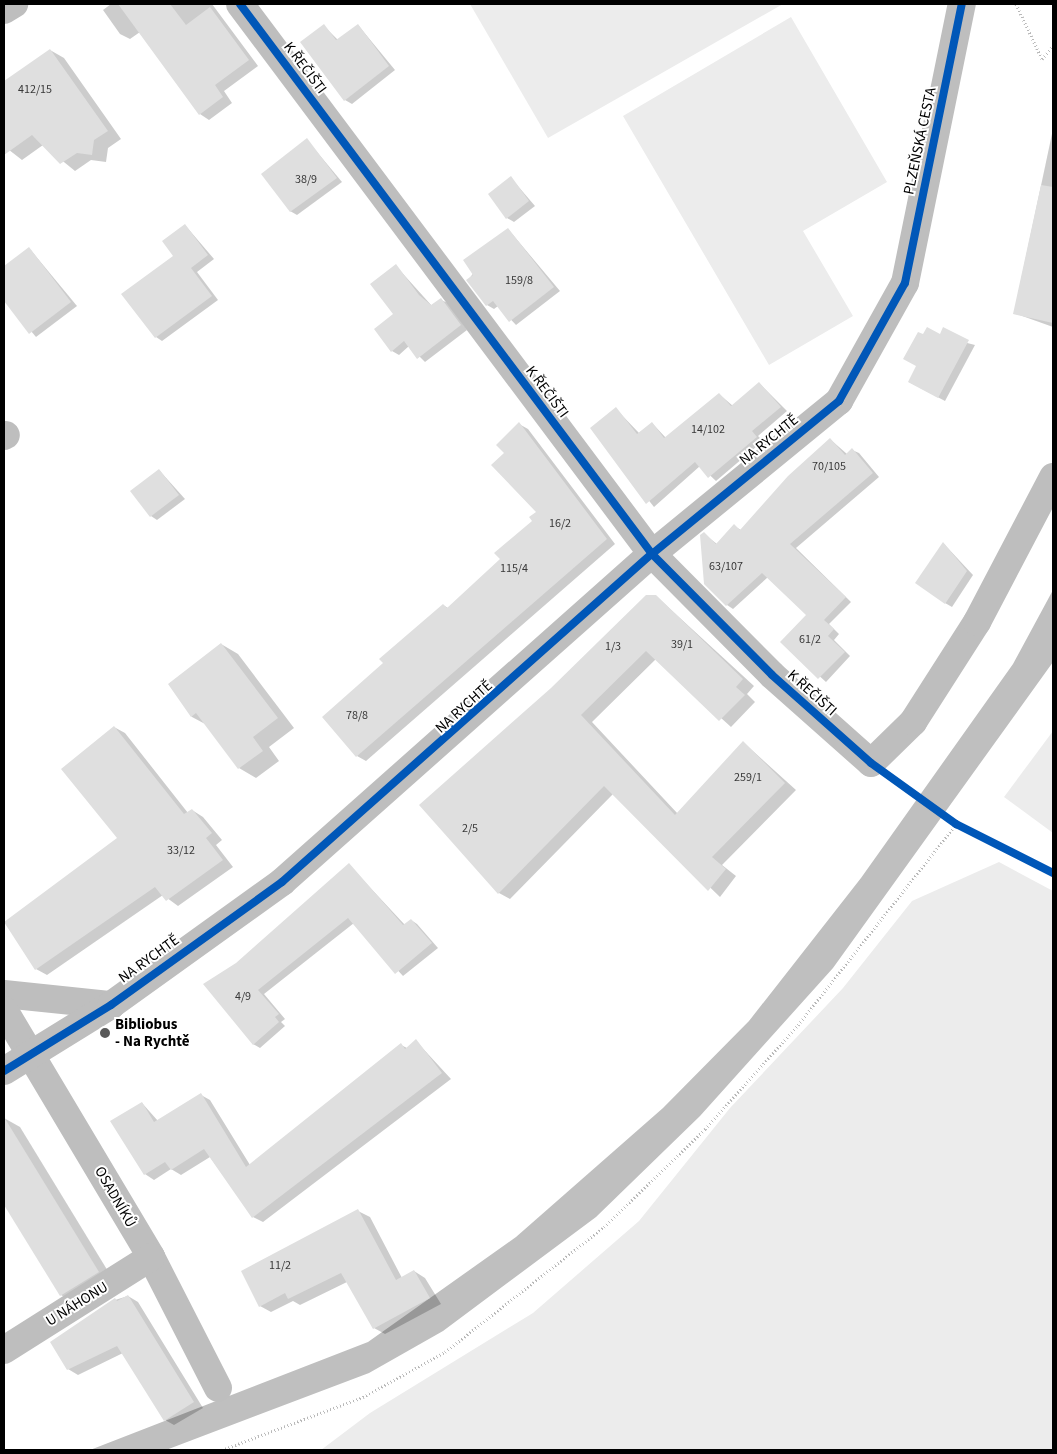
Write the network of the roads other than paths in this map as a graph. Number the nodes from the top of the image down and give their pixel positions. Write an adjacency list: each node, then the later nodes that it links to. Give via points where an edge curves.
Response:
1 (14, 4): 4 (street)
2 (240, 4): 7 (street, K ŘEČIŠTI)
3 (962, 4): 5 (street, PLZEŇSKÁ CESTA)
4 (4, 10)
5 (905, 283): 7 (street, NA RYCHTĚ, via 839,401)
6 (1053, 477): 7 (street, K ŘEČIŠTI, via 977,622 913,722 870,763 772,675)
7 (652, 554): 9 (street, NA RYCHTĚ, via 282,882)
8 (4, 994): 9 (street)
9 (111, 1004): 11 (street, NA RYCHTĚ)
10 (4, 1010): 11 (street, OSADNÍKŮ)
11 (32, 1055): 12 (street, NA RYCHTĚ); 13 (street, OSADNÍKŮ)
12 (4, 1071)
13 (151, 1257): 14 (street, U NÁHONU); 15 (street, OSADNÍKŮ)
14 (4, 1350)
15 (218, 1388)

